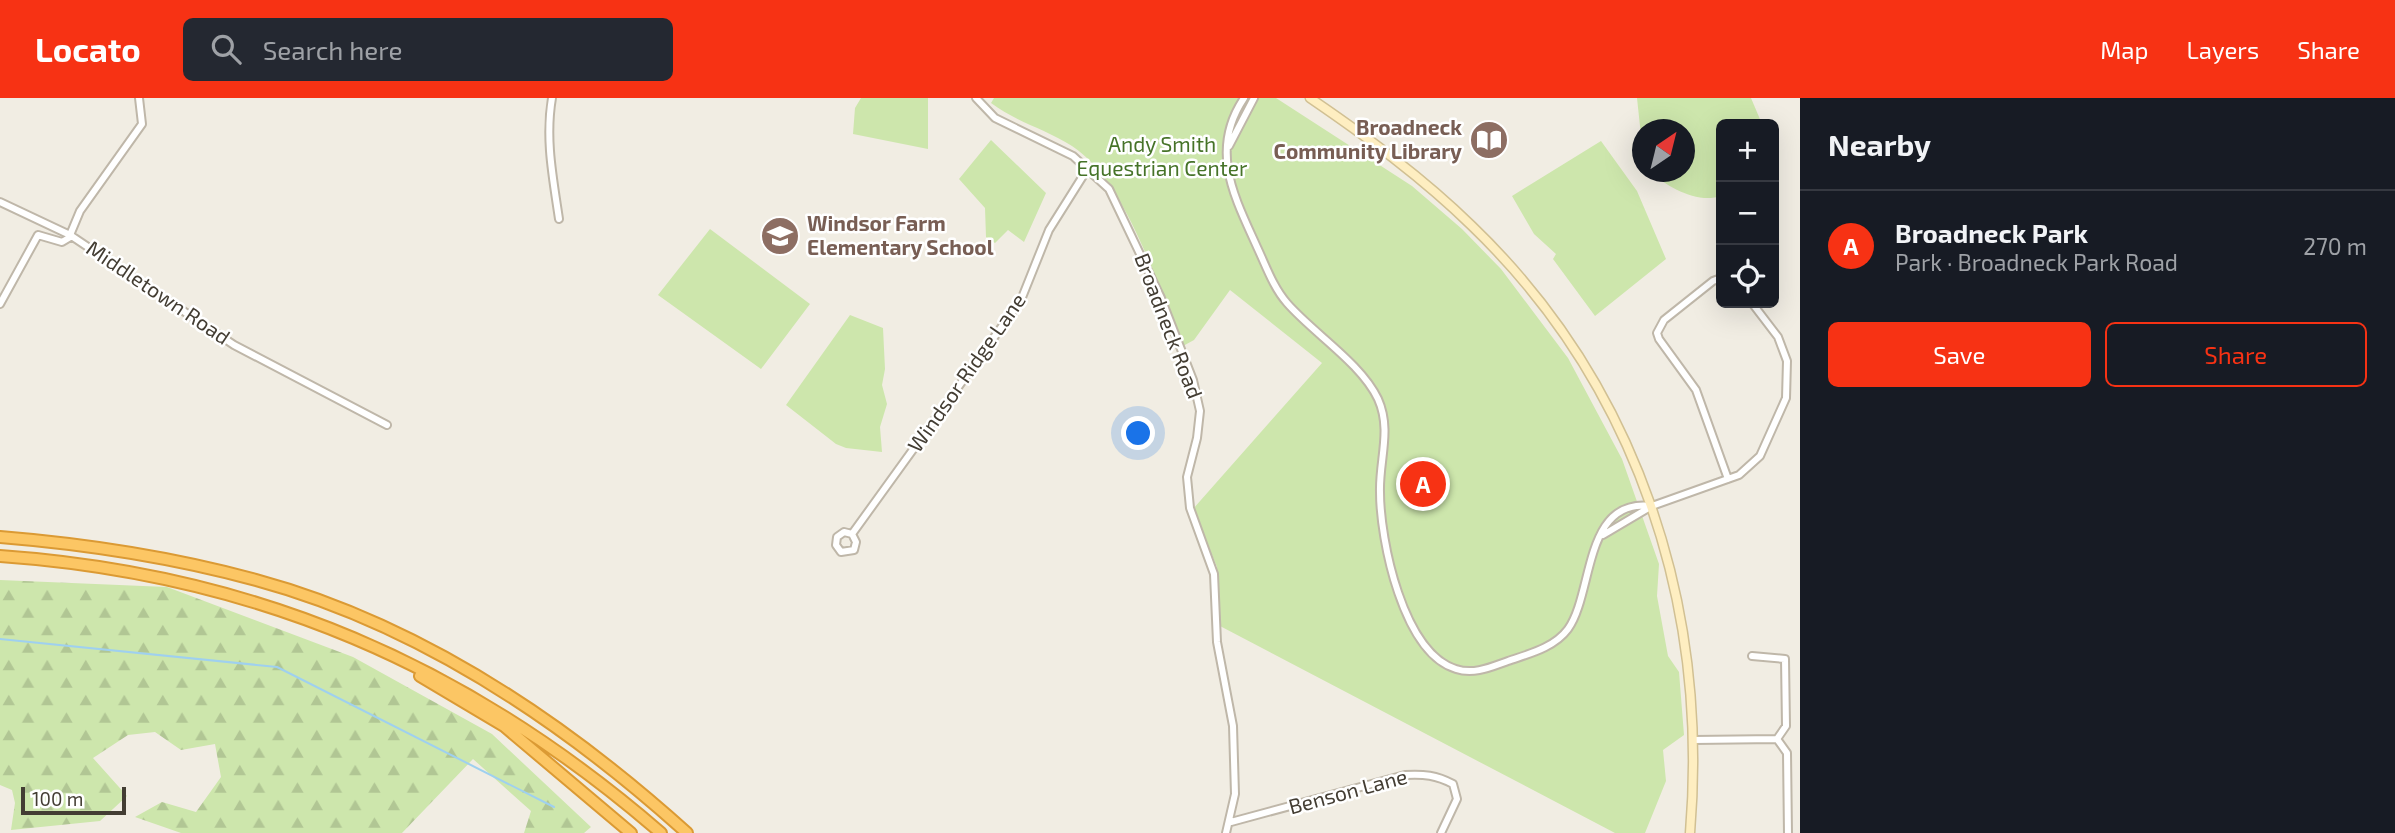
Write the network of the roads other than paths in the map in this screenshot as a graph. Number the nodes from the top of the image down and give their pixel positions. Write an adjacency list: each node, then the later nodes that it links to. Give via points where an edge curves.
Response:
1 (139, 98): 11 (street, Middletown Road, via 142,124 80,211)
2 (552, 98): 10 (street, via 550,157)
3 (976, 98): 8 (street, Broadneck Road, via 995,118 1041,138)
4 (1244, 98): 7 (street, via 1231,120)
5 (1254, 98): 7 (street)
6 (1310, 98): 17 (main road, via 1428,186 1518,275 1599,390)
7 (1228, 147): 17 (street, via 1227,172 1233,194 1275,286 1377,397 1386,425 1379,489 1381,528 1393,579 1416,629 1440,660 1457,669 1480,670 1556,640 1577,615 1589,561 1608,523 1642,505)
8 (1088, 168): 18 (street, Windsor Ridge Lane, via 1049,230 1021,300); 25 (street, Broadneck Road, via 1109,189 1139,248 1193,380 1200,411 1187,477 1190,509 1214,574 1217,642 1233,726)
9 (0, 202): 11 (street)
10 (559, 219)
11 (71, 235): 13 (street, via 62,242 38,235); 15 (street, Middletown Road, via 234,345)
12 (1716, 280): 16 (street, via 1664,320 1657,333 1696,390)
13 (0, 304)
14 (1756, 308): 16 (street, via 1778,337 1787,362 1786,398 1760,456)
15 (387, 425)
16 (1728, 480): 17 (street)
17 (1652, 506): 24 (main road, via 1683,619)
18 (852, 534)
19 (0, 537): 28 (highway, via 158,557 257,580 347,611 461,666 539,715 607,764)
20 (0, 556): 21 (highway, via 108,566 182,581 289,612)
21 (389, 654): 26 (highway, via 402,667 504,726); 27 (highway, via 456,686 527,729)
22 (1752, 656): 23 (street, via 1785,659 1786,726)
23 (1777, 739): 24 (street); 32 (street, via 1787,753)
24 (1694, 740): 31 (main road)
25 (1231, 822): 29 (street, Broadneck Road); 30 (street, Benson Lane, via 1421,774 1453,784 1457,800)
26 (631, 833)
27 (661, 833)
28 (687, 833)
29 (1226, 833)
30 (1441, 833)
31 (1690, 833)
32 (1788, 833)

